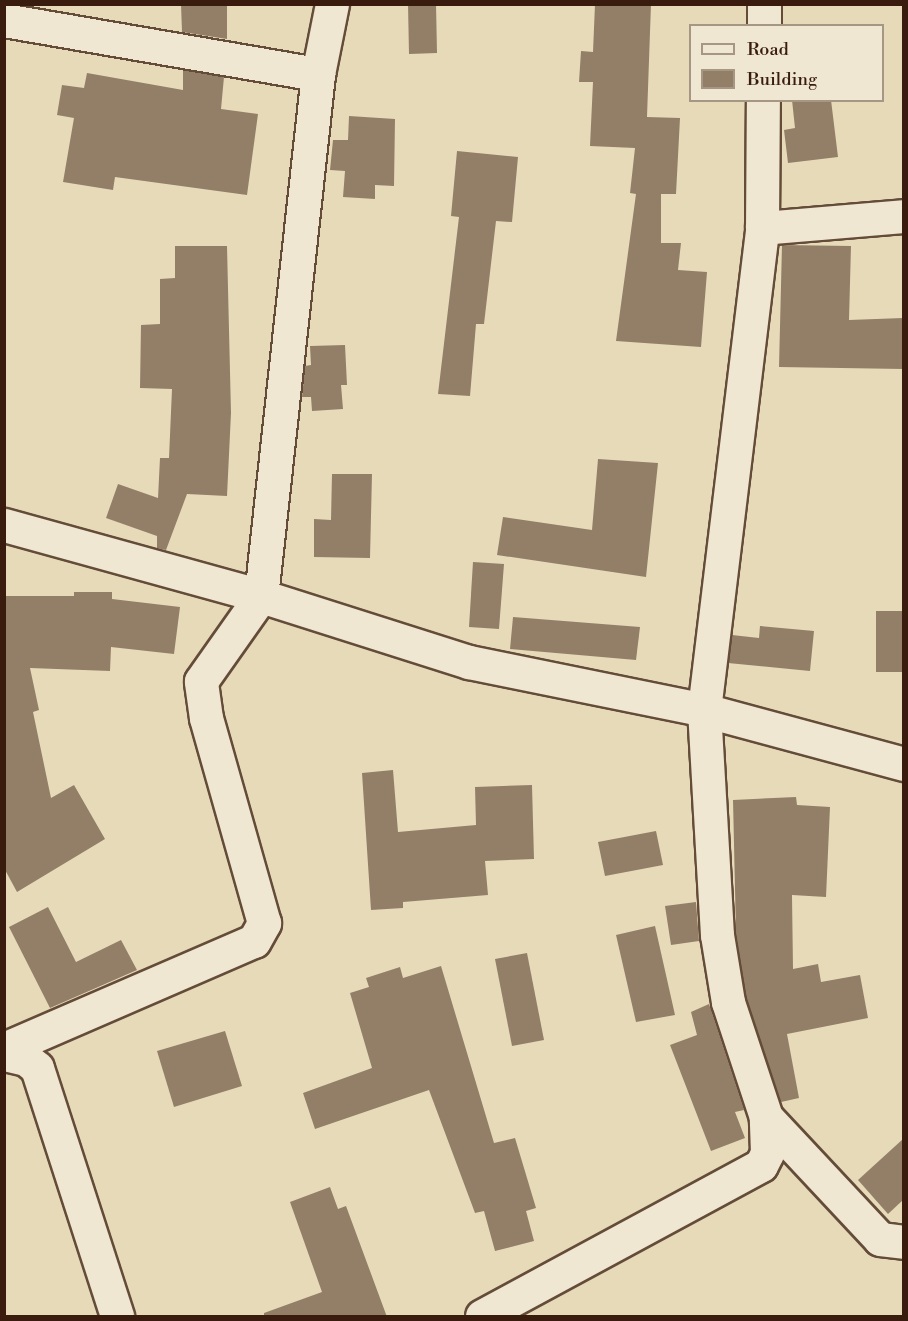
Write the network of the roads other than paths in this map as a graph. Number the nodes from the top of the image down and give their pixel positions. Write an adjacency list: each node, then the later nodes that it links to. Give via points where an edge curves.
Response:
1 (332, 4): 5 (street)
2 (764, 4): 4 (street)
3 (4, 20): 5 (street)
4 (764, 24)
5 (318, 74): 10 (street)
6 (763, 102): 8 (street)
7 (903, 216): 8 (street)
8 (762, 228): 11 (street)
9 (4, 525): 10 (street)
10 (261, 596): 11 (street, via 469,662); 13 (street, via 201,681 201,696 264,915 261,932 254,941)
11 (704, 710): 12 (street); 14 (street, via 717,935 728,1002)
12 (903, 764)
13 (4, 1052): 16 (street, via 26,1059 37,1068)
14 (766, 1117): 15 (street, via 880,1239); 17 (street, via 767,1153 760,1165)
15 (903, 1242)
16 (117, 1317)
17 (482, 1317)

